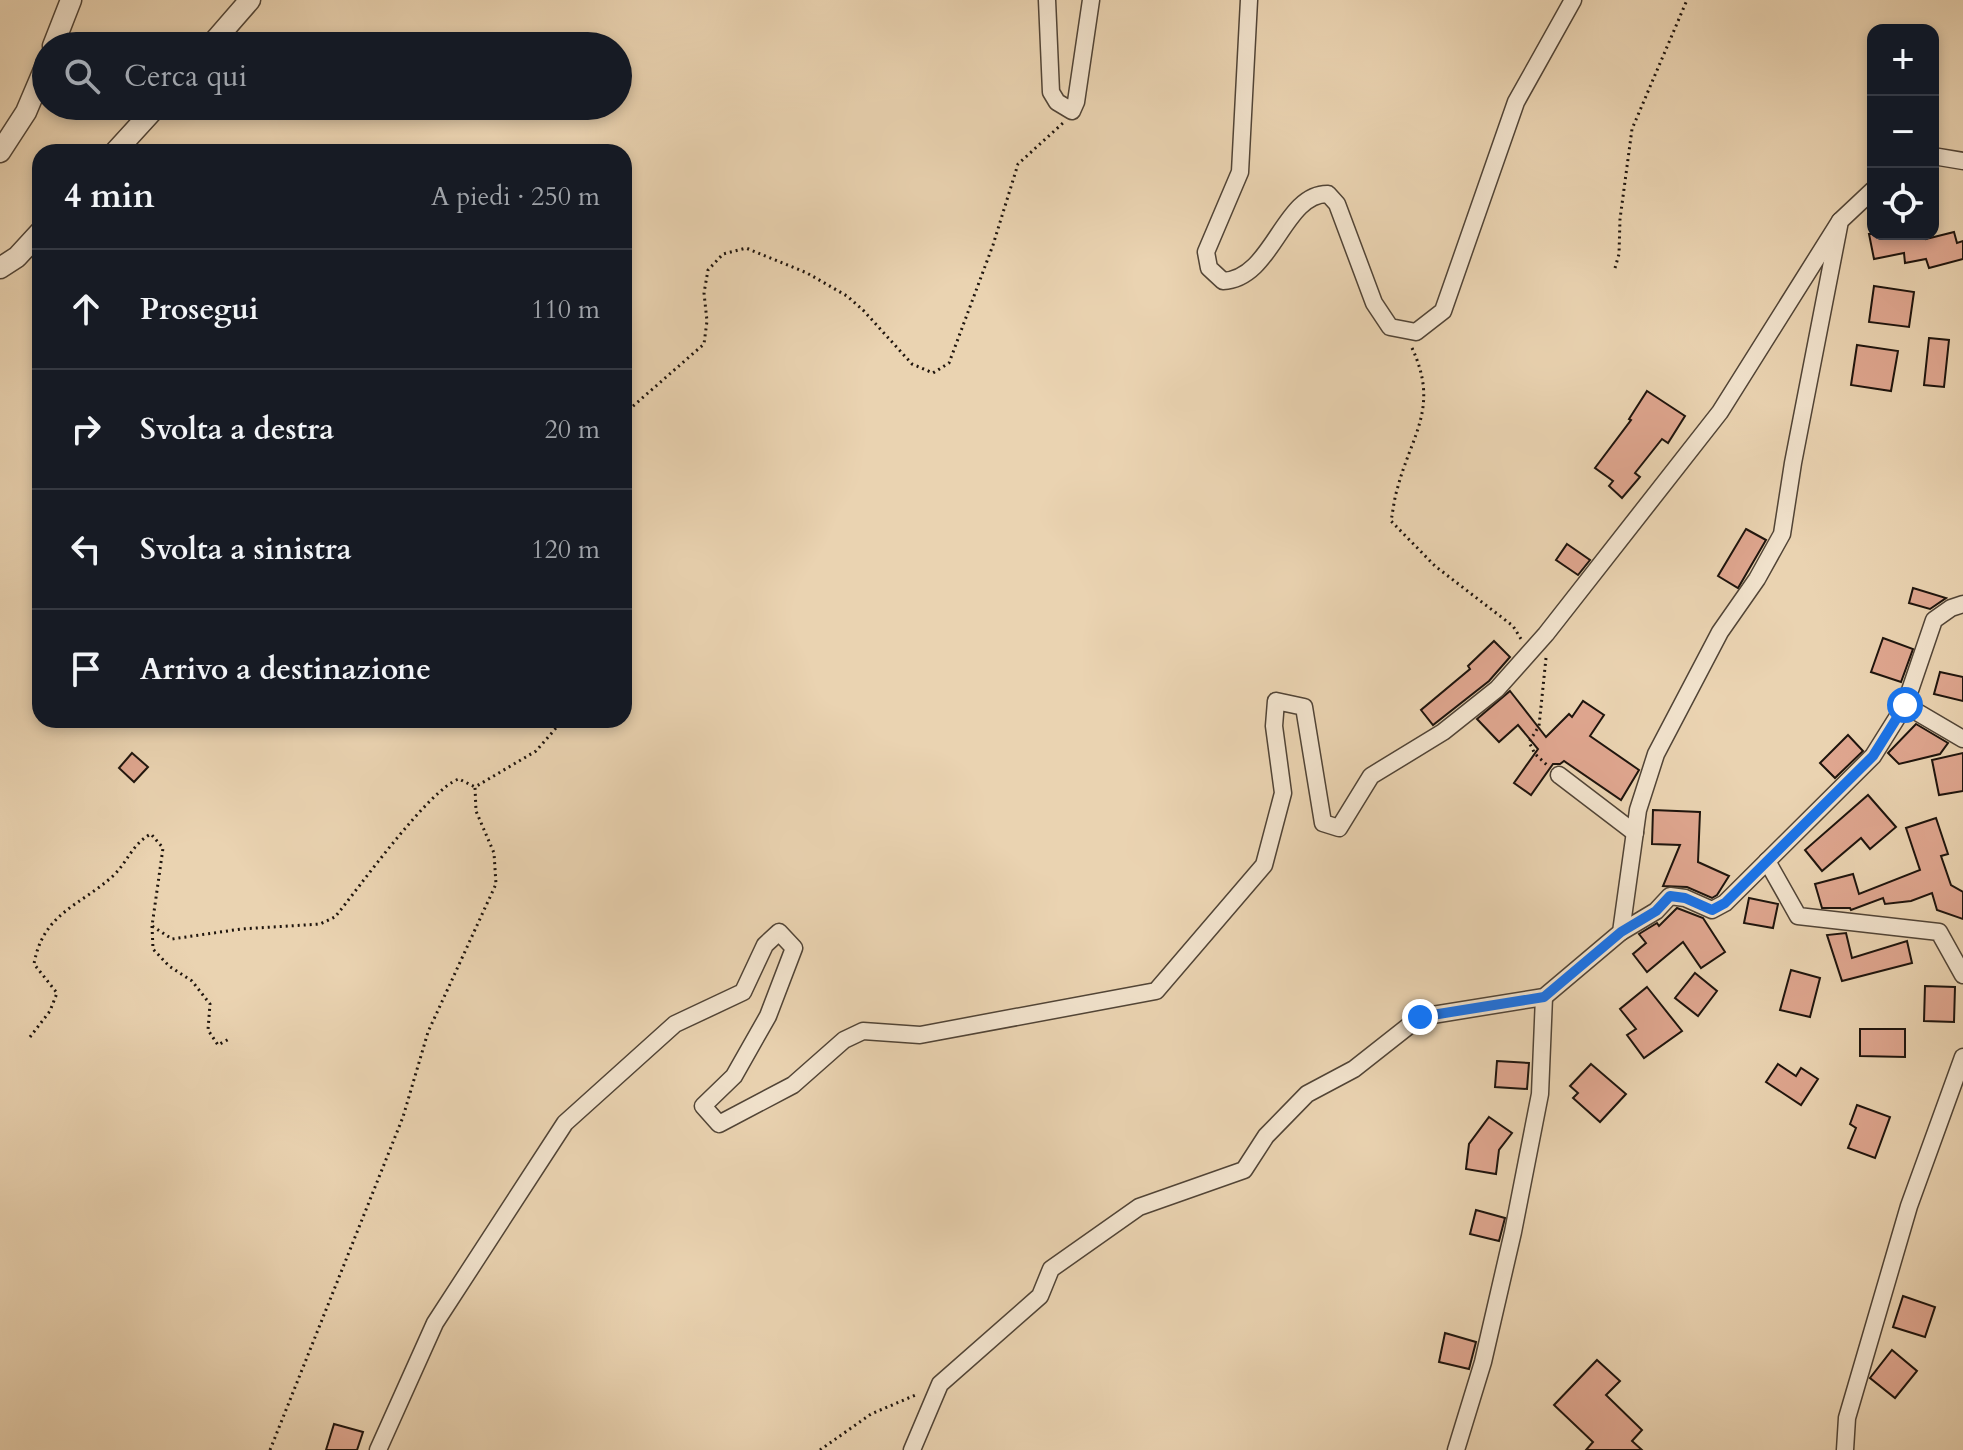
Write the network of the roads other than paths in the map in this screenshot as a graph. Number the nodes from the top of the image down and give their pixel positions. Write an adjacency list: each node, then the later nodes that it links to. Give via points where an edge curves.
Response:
1 (250, 0): 8 (street)
2 (1047, 0): 3 (street, via 1051,92 1072,111)
3 (1091, 0)
4 (1249, 0): 5 (street, via 1240,172 1206,252 1209,268 1223,281 1238,280 1302,205 1328,194 1337,204 1374,303 1390,327 1416,332 1443,311 1516,102)
5 (1573, 0)
6 (72, 1): 7 (street)
7 (59, 32)
8 (222, 32)
9 (32, 98): 12 (street)
10 (144, 120): 11 (street)
11 (122, 144)
12 (0, 152)
13 (1939, 157): 14 (street)
14 (1963, 161)
15 (1867, 196): 16 (street)
16 (1840, 221): 23 (street, via 1782,534 1720,632 1656,754); 29 (street, via 1720,412 1543,638 1497,689 1443,732 1371,776 1339,828 1323,823 1304,707 1276,701 1283,793 1264,865 1156,991 920,1035 863,1031 844,1040 793,1085 719,1124 703,1106 734,1076 768,1016 794,948 779,932 765,945 743,992 675,1024 565,1123 435,1323)
17 (32, 241): 18 (street)
18 (0, 268)
19 (1963, 604): 20 (street, via 1934,620)
20 (1905, 705): 21 (street); 24 (street, via 1873,756)
21 (1963, 739)
22 (1559, 775): 23 (street)
23 (1635, 833): 25 (street)
24 (1767, 861): 25 (street, via 1712,910 1670,896); 26 (street, via 1798,916 1939,932)
25 (1621, 932): 27 (street)
26 (1963, 975)
27 (1544, 997): 30 (street, via 1420,1017 1354,1069 1307,1094 1266,1136 1244,1170 1139,1207 1051,1269 1040,1296 940,1384); 31 (street, via 1540,1094 1483,1362)
28 (1963, 1057): 32 (street, via 1909,1206 1847,1418)
29 (378, 1450)
30 (912, 1450)
31 (1456, 1450)
32 (1845, 1450)

